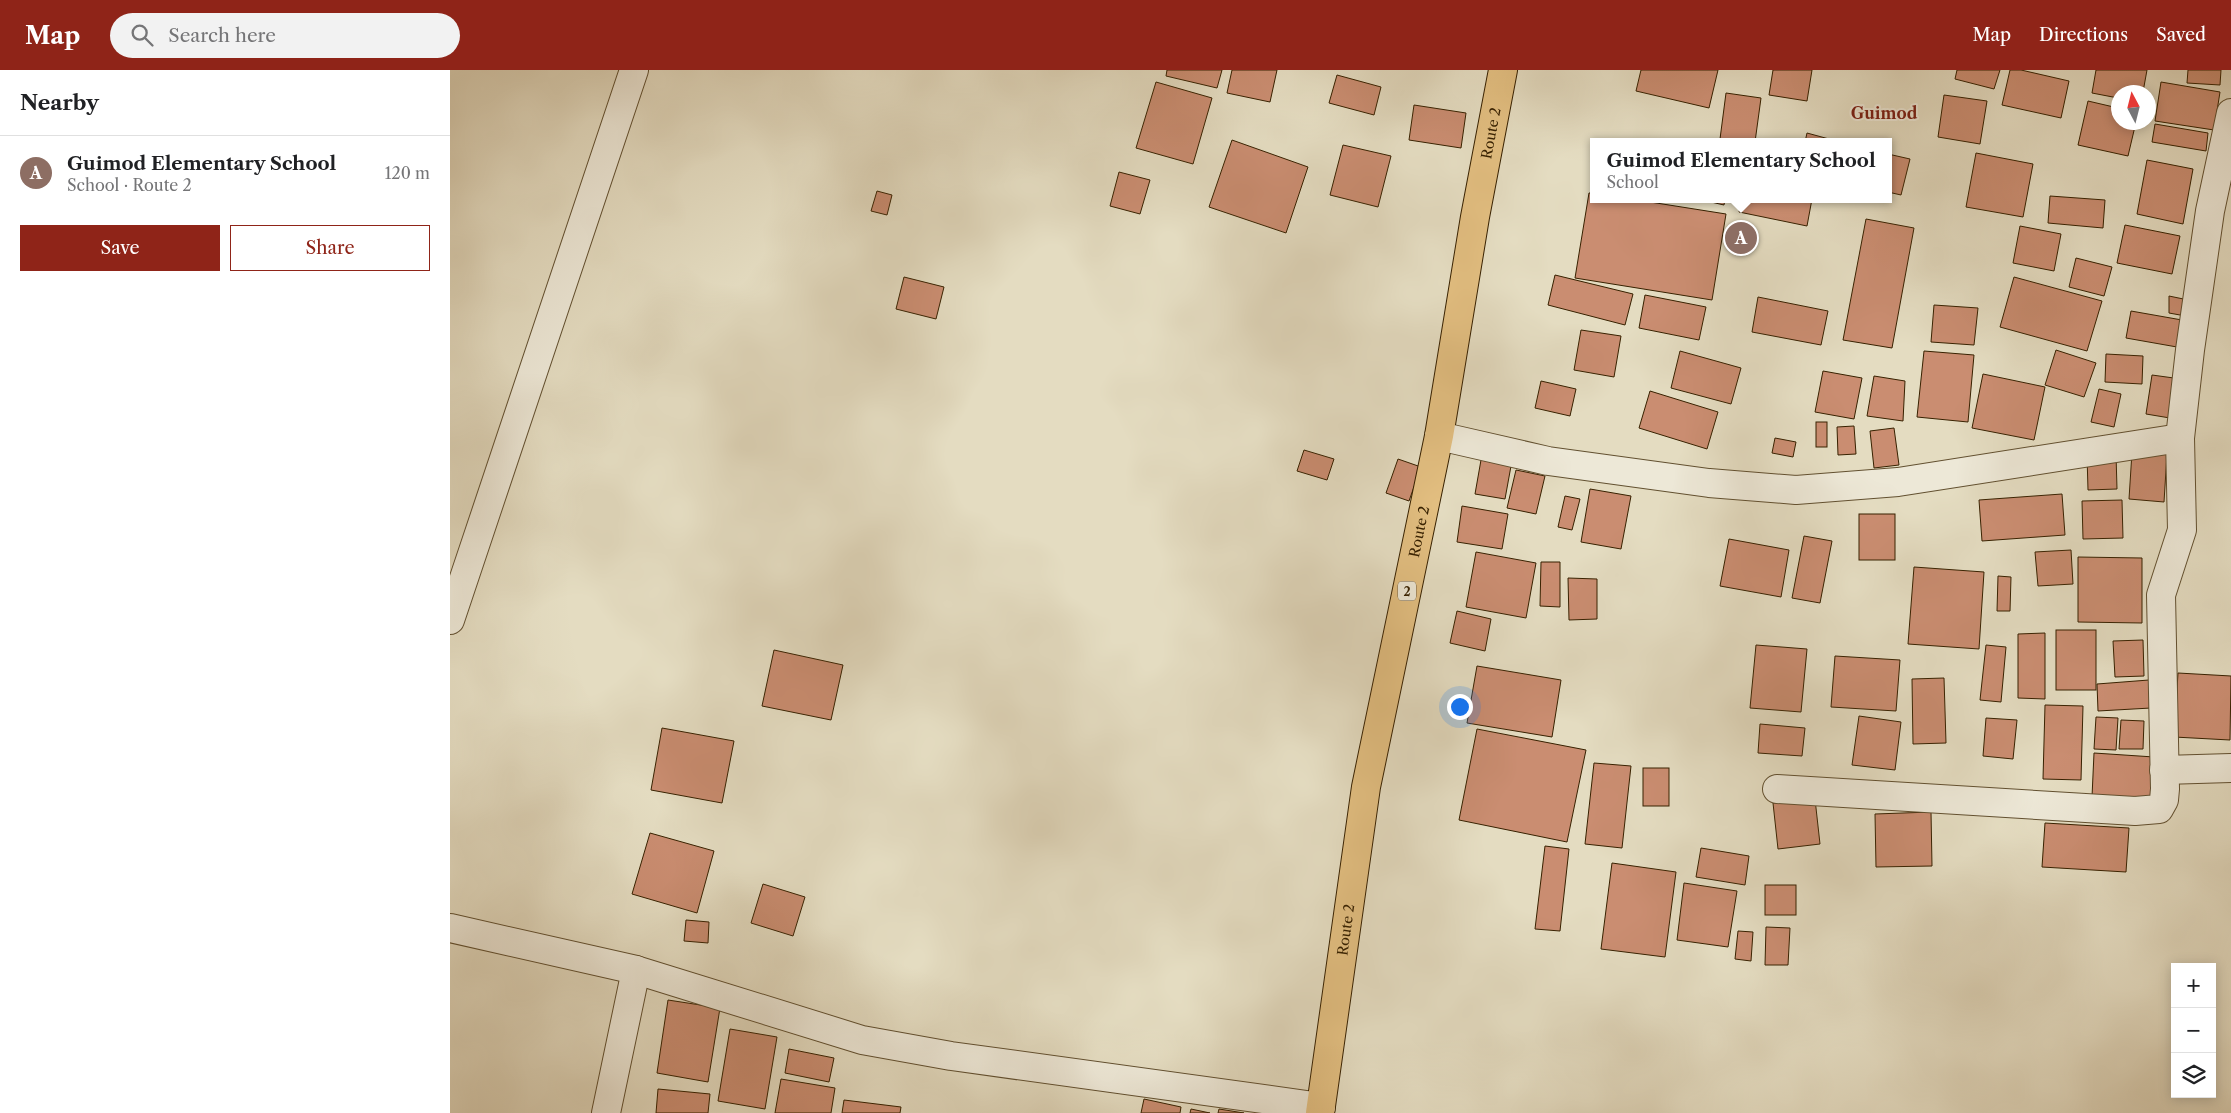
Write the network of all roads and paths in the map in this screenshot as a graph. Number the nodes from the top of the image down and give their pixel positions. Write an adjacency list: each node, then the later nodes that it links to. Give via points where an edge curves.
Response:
1 (634, 70): 6 (street)
2 (1504, 70): 4 (highway, Route 2 / 2, via 1475,217)
3 (2231, 113): 5 (street, via 2201,258)
4 (1439, 436): 5 (street, via 1548,461 1709,483 1796,490 1898,482); 12 (highway, Route 2 / 2, via 1366,787)
5 (2180, 438): 8 (street, via 2182,530 2161,595)
6 (450, 620)
7 (2231, 768): 8 (street)
8 (2164, 770): 9 (street, via 2164,800 2159,809 2135,811)
9 (1777, 789)
10 (450, 928): 11 (street)
11 (636, 970): 12 (street, via 862,1040); 13 (street)
12 (1321, 1110)
13 (606, 1113)

